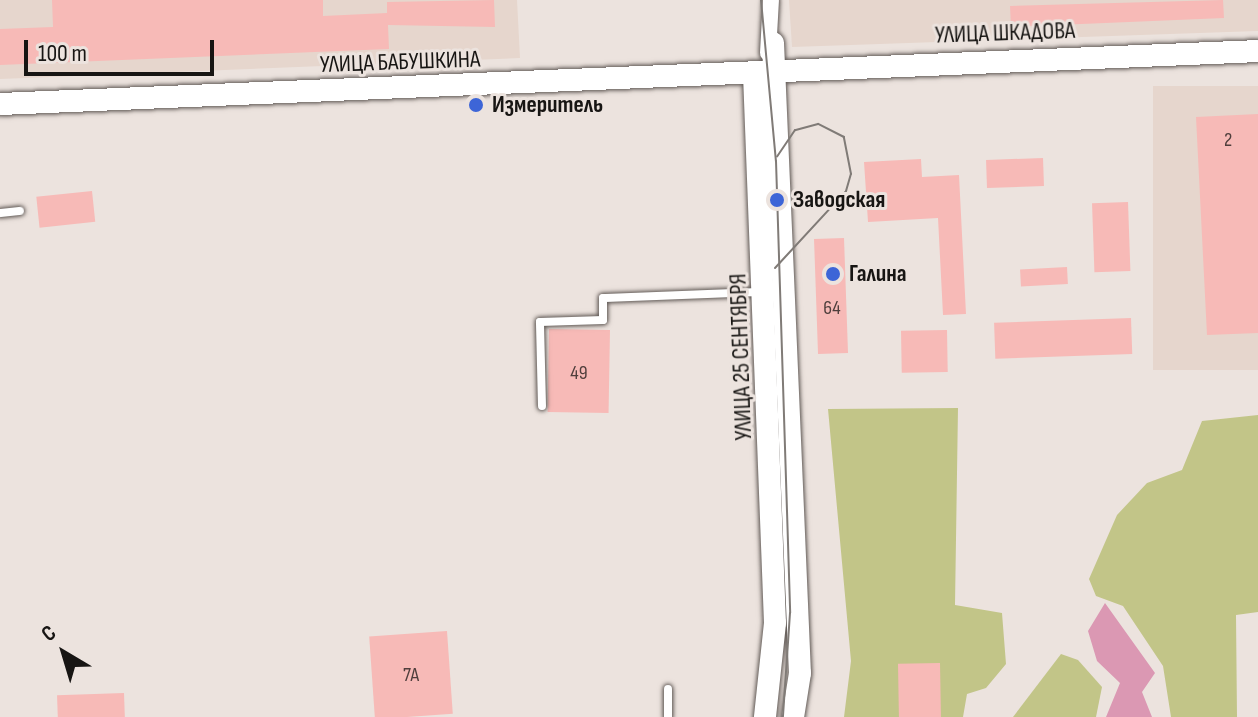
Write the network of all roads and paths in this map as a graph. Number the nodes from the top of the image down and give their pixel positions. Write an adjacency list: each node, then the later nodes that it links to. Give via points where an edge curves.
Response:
1 (771, 0): 2 (street)
2 (773, 43): 4 (main road); 5 (street)
3 (1258, 51): 4 (main road, УЛИЦА ШКАДОВА)
4 (780, 72): 5 (main road, УЛИЦА ШКАДОВА); 14 (main road, via 800,673)
5 (754, 74): 6 (main road, УЛИЦА БАБУШКИНА); 9 (main road, УЛИЦА 25 СЕНТЯБРЯ)
6 (0, 104)
7 (20, 211): 8 (lane)
8 (0, 213)
9 (766, 291): 10 (lane, via 603,298 603,320 540,322); 13 (main road, УЛИЦА 25 СЕНТЯБРЯ, via 775,623)
10 (542, 406)
11 (668, 689): 12 (lane)
12 (668, 717)
13 (765, 717)
14 (793, 717)

